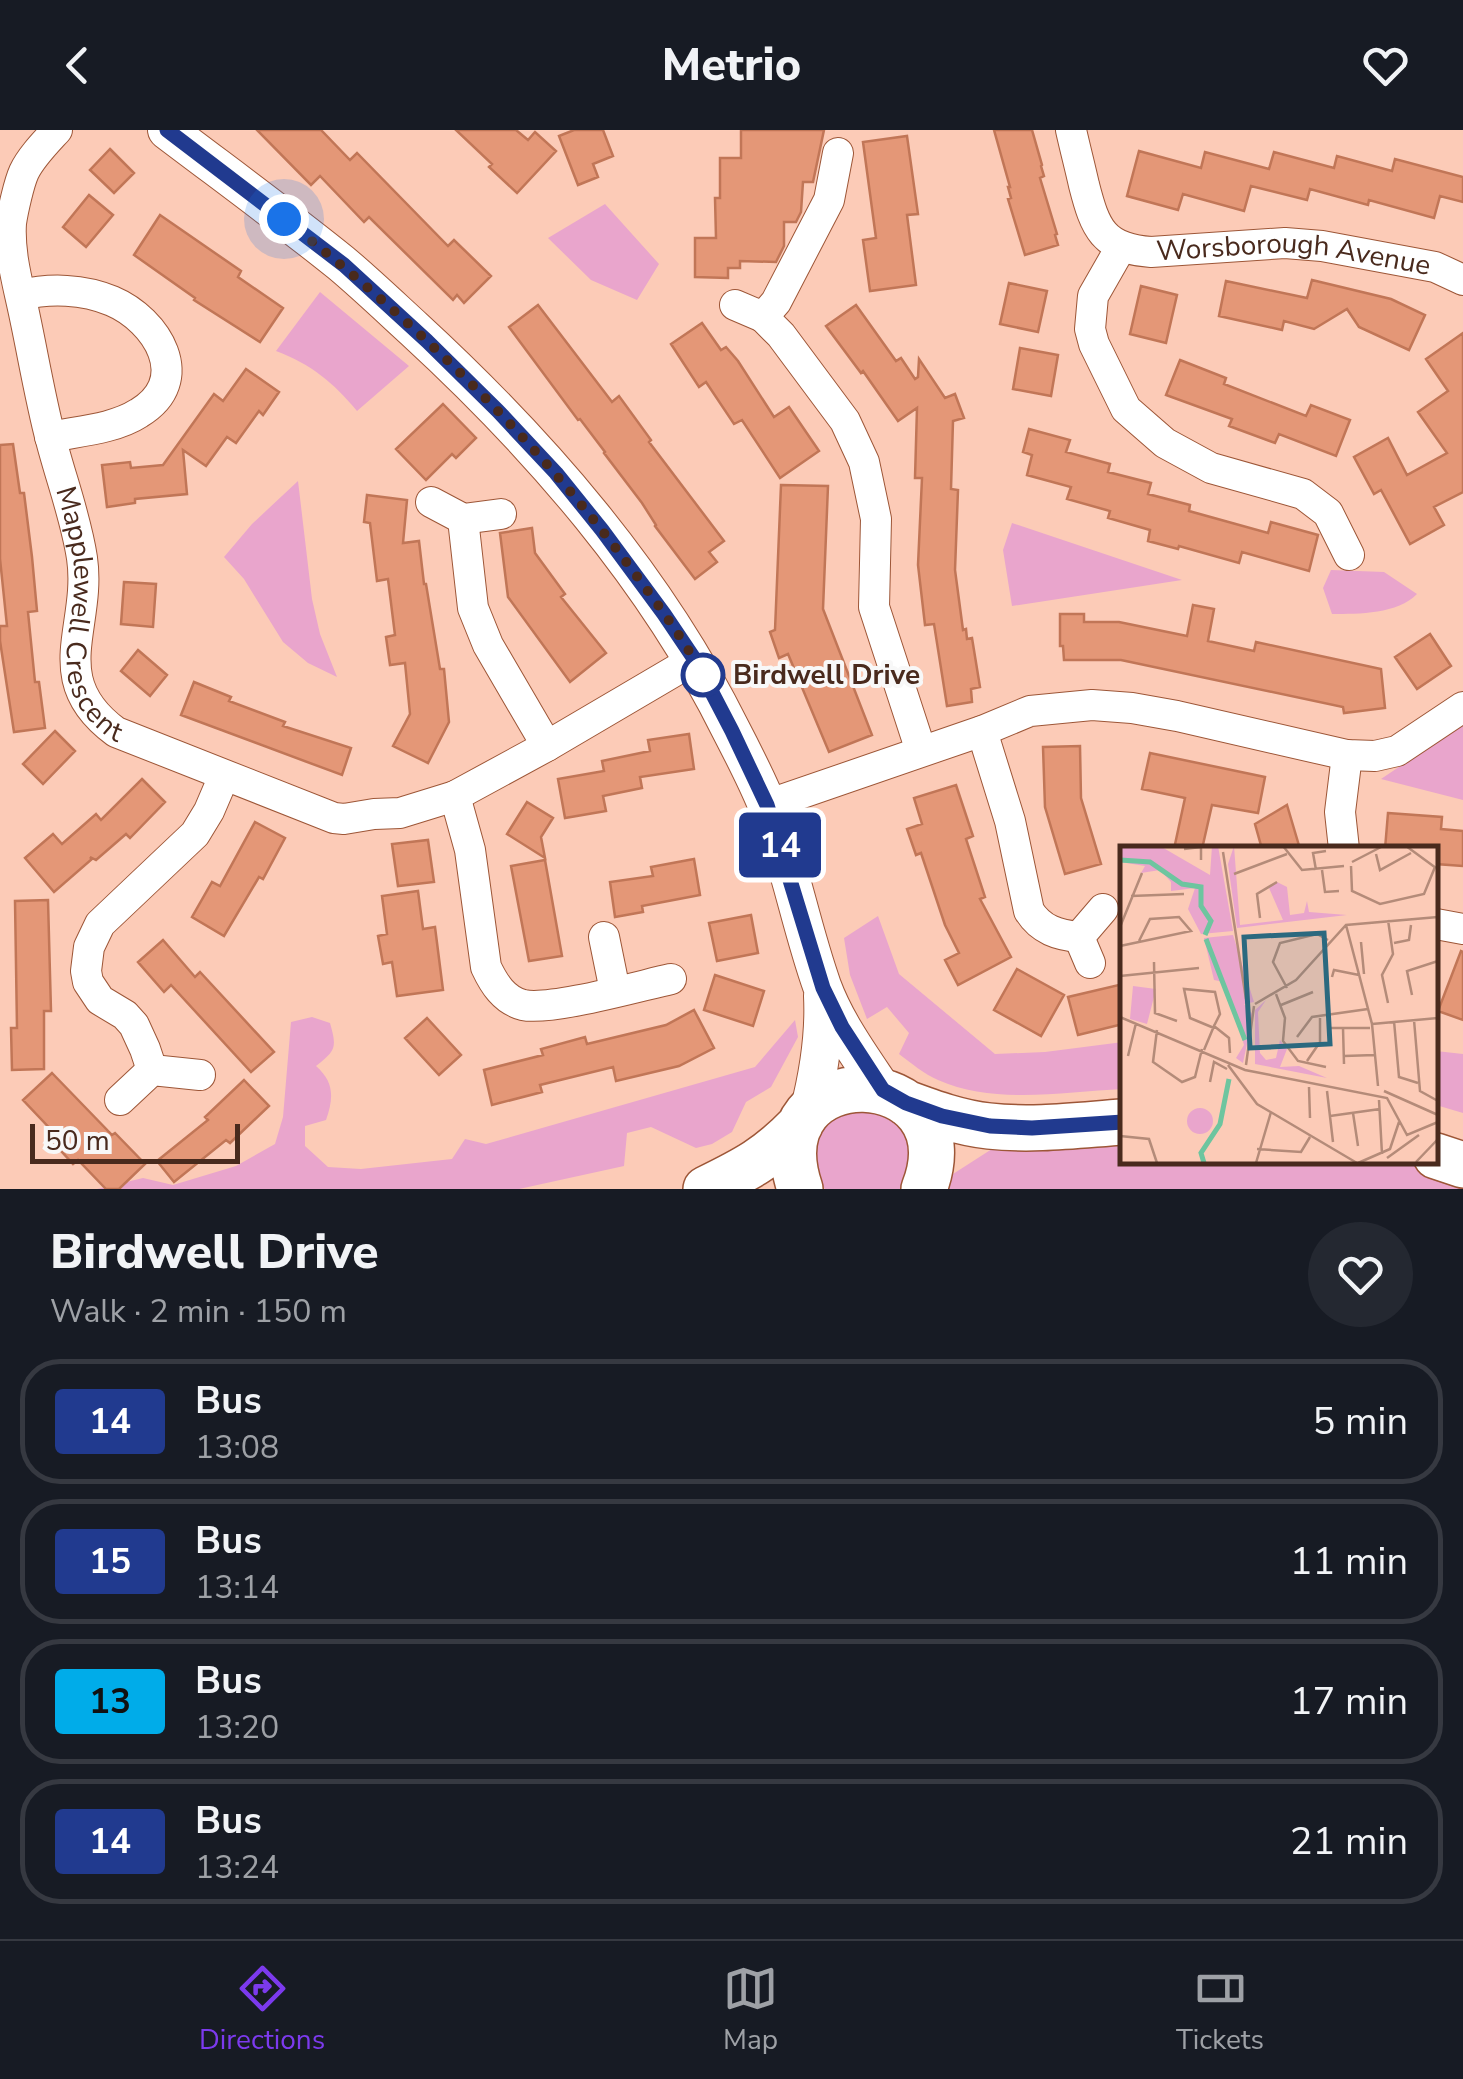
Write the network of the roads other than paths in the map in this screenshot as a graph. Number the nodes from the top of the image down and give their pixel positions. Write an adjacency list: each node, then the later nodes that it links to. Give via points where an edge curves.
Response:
1 (57, 130): 7 (street, Mapplewell Crescent, via 24,170 11,222)
2 (167, 130): 15 (street, via 344,265 498,411 602,530)
3 (1070, 130): 5 (street, Worsborough Avenue, via 1097,228)
4 (838, 153): 9 (street, via 829,200)
5 (1121, 247): 6 (street, Worsborough Avenue, via 1151,252 1285,242 1436,266); 14 (street, Worsborough Avenue, via 1093,296 1090,329 1126,408 1165,444 1210,468 1304,494 1328,513)
6 (1463, 280)
7 (20, 295): 10 (street, Mapplewell Crescent); 10 (street, Mapplewell Crescent, via 66,290 109,300 146,323 165,356 163,388 140,412)
8 (735, 305): 9 (street)
9 (764, 317): 19 (street, via 844,420 864,462 876,519 874,607)
10 (50, 437): 21 (street, Mapplewell Crescent, via 82,558 75,669 84,698 116,732)
11 (431, 502): 13 (street)
12 (501, 514): 13 (street)
13 (464, 519): 18 (street, via 473,608)
14 (1349, 555)
15 (695, 660): 18 (street, Mapplewell Crescent); 23 (street)
16 (1463, 708): 20 (street, via 1396,751)
17 (982, 731): 19 (street); 20 (street, via 1030,712 1092,705 1177,716); 25 (street, via 1037,922 1085,950)
18 (547, 746): 22 (street, Mapplewell Crescent)
19 (921, 751): 23 (street)
20 (1346, 755): 24 (street)
21 (224, 776): 22 (street, Mapplewell Crescent, via 344,819 400,813); 32 (street, via 195,834 100,924 89,947 88,982 134,1025)
22 (456, 796): 31 (street, via 486,967 500,990 535,1006)
23 (767, 805): 30 (street)
24 (1344, 846)
25 (1103, 909)
26 (1438, 924): 27 (street)
27 (1463, 929)
28 (604, 937): 31 (street)
29 (671, 979): 31 (street)
30 (823, 988): 34 (street, via 842,1027); 36 (street, via 824,1038)
31 (615, 991)
32 (152, 1070): 33 (street); 35 (street)
33 (200, 1075)
34 (894, 1097): 36 (main road, via 842,1090); 38 (main road, via 965,1122); 45 (main road, via 920,1117 928,1135)
35 (120, 1100)
36 (804, 1118): 43 (main road, via 762,1160); 44 (main road, via 793,1146)
37 (1120, 1122): 38 (main road)
38 (1032, 1128): 45 (main road, via 976,1153)
39 (1438, 1132): 40 (main road)
40 (1463, 1138)
41 (1438, 1157): 42 (main road)
42 (1463, 1165)
43 (706, 1189)
44 (800, 1189)
45 (926, 1189)

